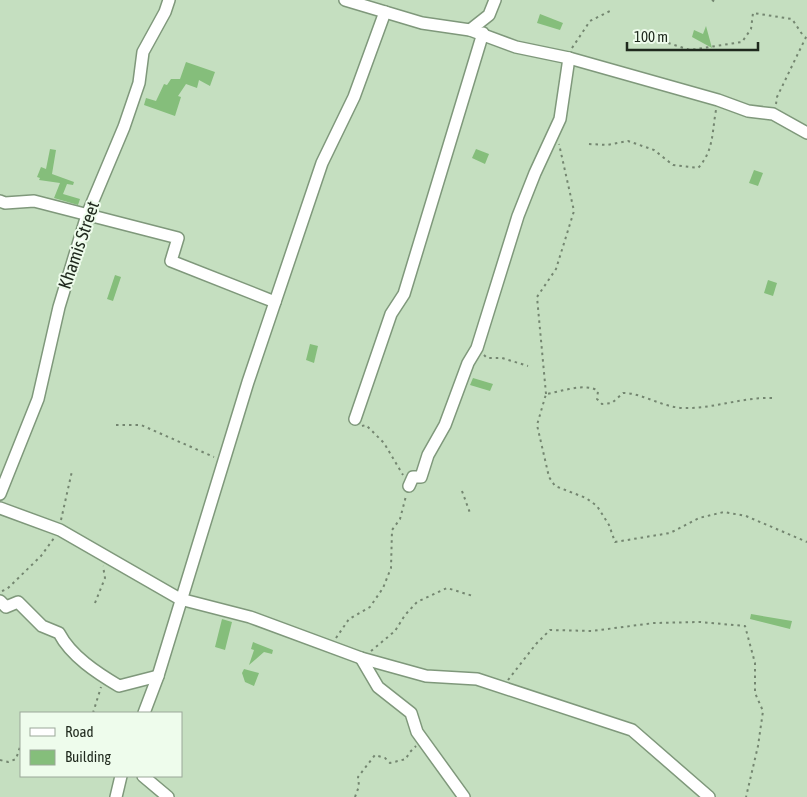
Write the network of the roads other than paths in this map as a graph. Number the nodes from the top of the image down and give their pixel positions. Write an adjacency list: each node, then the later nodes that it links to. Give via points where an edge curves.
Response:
1 (169, 0): 12 (street, Khamis Street, via 166,12 143,52 138,83 124,127)
2 (345, 0): 4 (street)
3 (496, 0): 5 (street)
4 (385, 12): 6 (street, via 422,23); 13 (street, via 354,97 322,163)
5 (489, 15): 6 (street); 8 (street)
6 (470, 30): 7 (street)
7 (483, 34): 8 (street); 14 (street, via 404,294 391,314)
8 (494, 38): 9 (street, via 516,47)
9 (569, 58): 10 (street, via 748,111 772,114); 15 (street, via 560,119 518,216 477,348 421,477 413,477)
10 (807, 133)
11 (0, 201): 12 (street, via 34,201)
12 (87, 215): 13 (street, via 178,238 171,261); 16 (street, Khamis Street, via 59,307 38,399)
13 (275, 302): 18 (street)
14 (355, 419)
15 (409, 486)
16 (0, 494)
17 (0, 508): 18 (street, via 60,530)
18 (180, 599): 20 (street, via 250,617); 21 (street)
19 (0, 601): 21 (street, via 6,608 18,602 42,626 59,633 66,646 119,686)
20 (361, 658): 27 (street, via 378,687 411,713 417,732); 28 (street, via 426,676 477,679 632,730)
21 (158, 676): 22 (street)
22 (144, 712)
23 (122, 777): 25 (street)
24 (144, 777): 26 (street)
25 (116, 797)
26 (168, 797)
27 (464, 797)
28 (709, 797)

